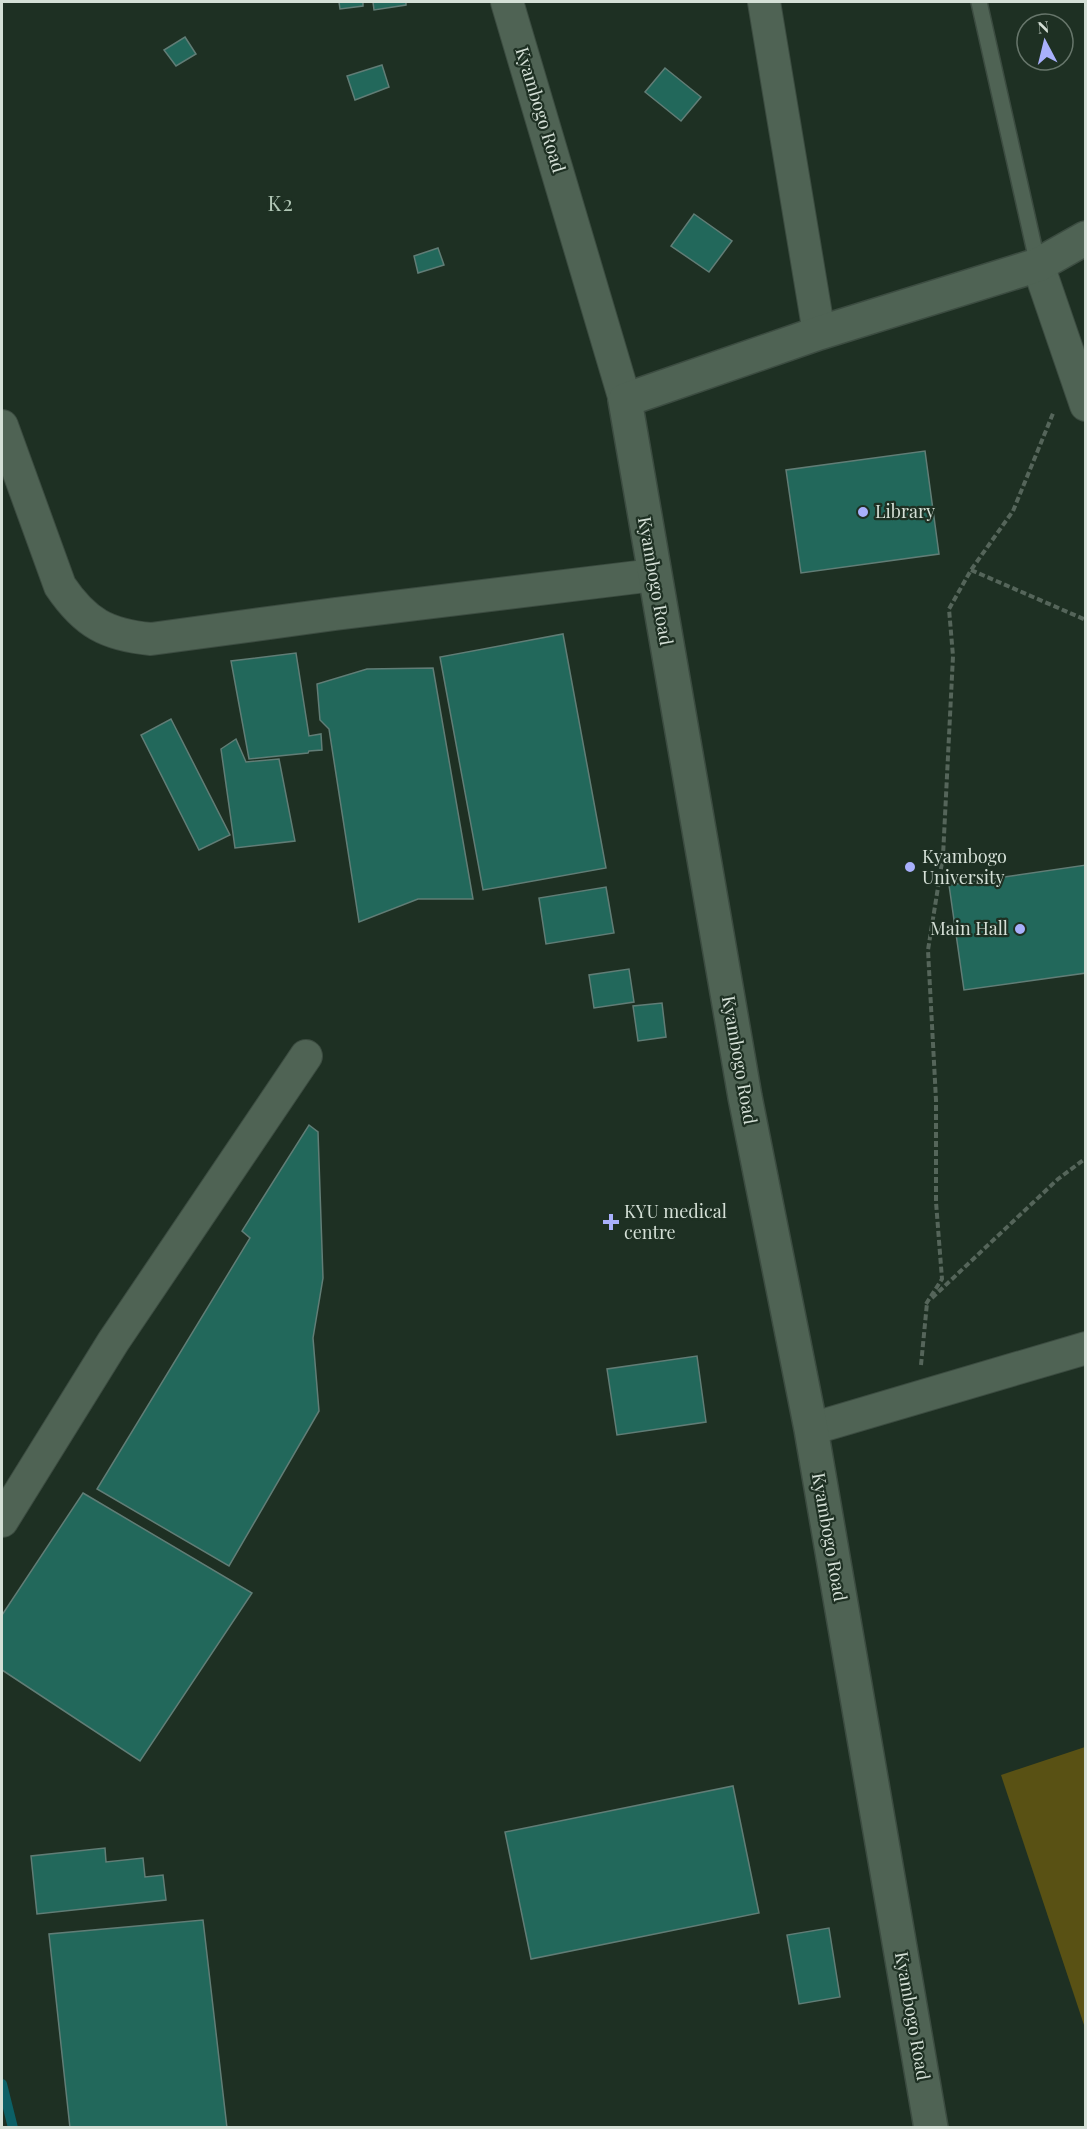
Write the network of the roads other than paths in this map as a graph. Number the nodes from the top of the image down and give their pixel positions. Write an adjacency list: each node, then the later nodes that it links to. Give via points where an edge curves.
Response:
1 (507, 2): 7 (street, Kyambogo Road)
2 (764, 2): 6 (street)
3 (979, 2): 5 (lane)
4 (1086, 238): 5 (street)
5 (1038, 266): 6 (street); 8 (street)
6 (819, 333): 7 (street)
7 (625, 400): 10 (street, Kyambogo Road)
8 (1086, 405)
9 (2, 426): 10 (street, via 60,586 73,605 99,627 125,637 151,639)
10 (654, 575): 13 (street, Kyambogo Road, via 745,1097)
11 (306, 1056): 14 (street, via 113,1342)
12 (1086, 1348): 13 (street)
13 (811, 1429): 15 (street, Kyambogo Road)
14 (2, 1521)
15 (931, 2127)

